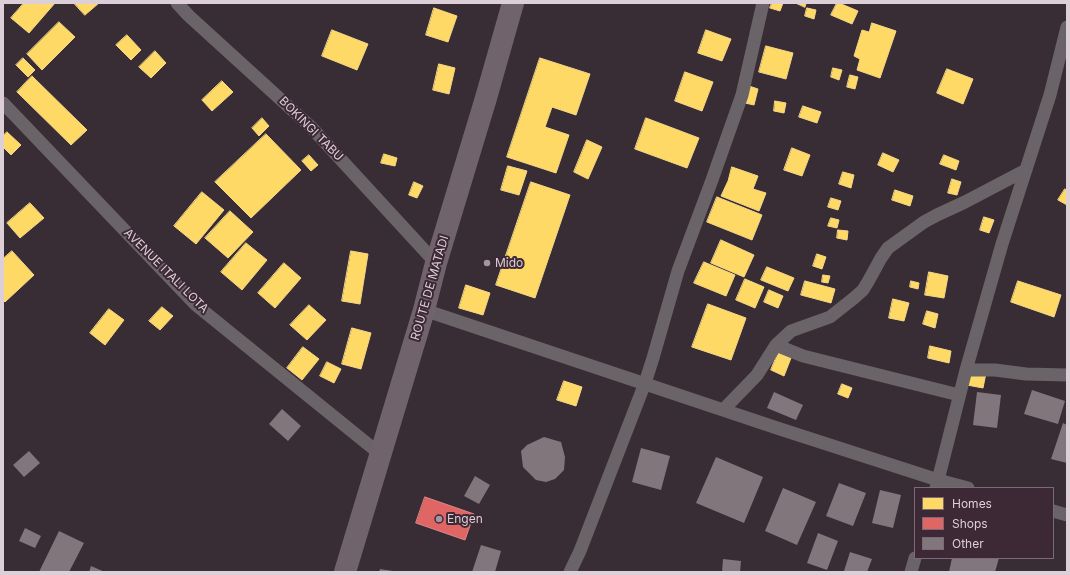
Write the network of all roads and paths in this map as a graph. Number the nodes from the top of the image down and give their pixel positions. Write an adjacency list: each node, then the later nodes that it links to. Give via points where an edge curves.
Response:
1 (177, 3): 7 (street, BOKINGI TABU, via 311,127)
2 (513, 3): 7 (highway, ROUTE DE MATADI)
3 (763, 3): 12 (street, via 742,94 678,271)
4 (1067, 28): 6 (street, via 1050,95)
5 (3, 103): 15 (street, AVENUE ITALI LOTA, via 196,304)
6 (1026, 170): 9 (street, via 918,226 888,248 863,290 854,298 830,317 791,331); 10 (street)
7 (436, 263): 8 (highway, ROUTE DE MATADI)
8 (424, 310): 12 (street); 15 (highway, ROUTE DE MATADI)
9 (776, 345): 13 (street, via 803,356); 14 (street, via 757,375)
10 (966, 370): 11 (street); 13 (street)
11 (1067, 375)
12 (645, 383): 14 (street); 22 (street)
13 (959, 395): 16 (street)
14 (724, 410): 16 (street)
15 (380, 454): 21 (highway, ROUTE DE MATADI)
16 (937, 484): 17 (street)
17 (960, 487)
18 (1054, 511): 19 (street)
19 (1067, 515)
20 (915, 559): 23 (street)
21 (346, 572)
22 (570, 572)
23 (911, 572)

